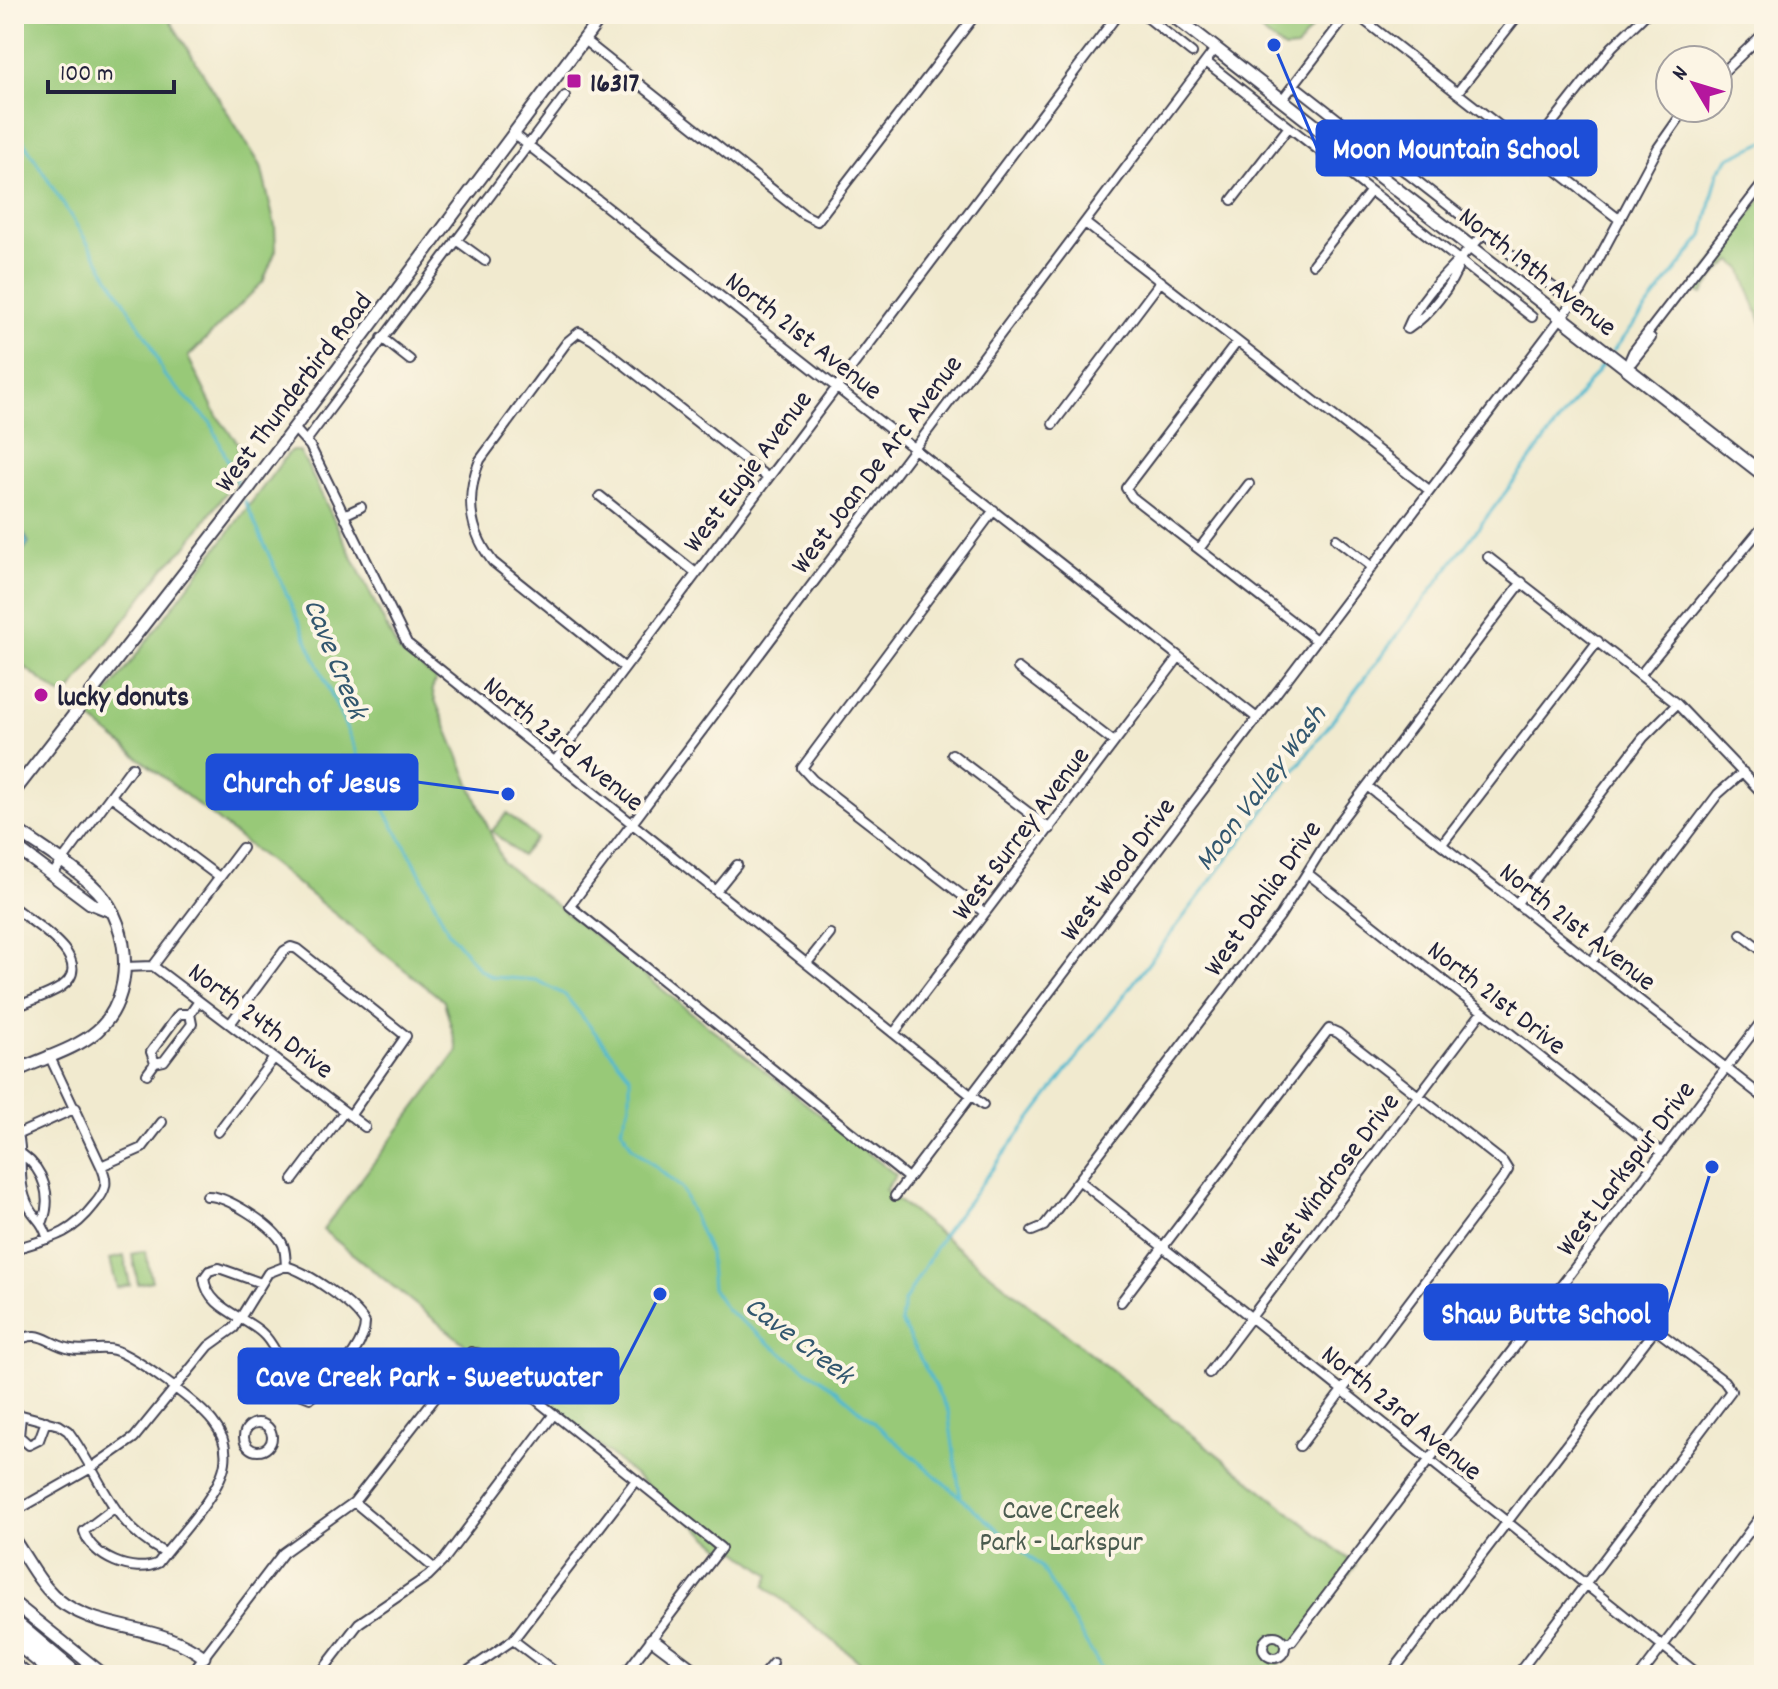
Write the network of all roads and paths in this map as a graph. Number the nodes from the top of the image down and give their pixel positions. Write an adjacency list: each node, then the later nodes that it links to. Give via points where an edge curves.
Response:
1 (603, 14): 11 (main road, West Thunderbird Road)
2 (976, 14): 11 (street, via 817,221)
3 (1118, 14): 45 (street, West Eugie Avenue)
4 (1143, 14): 13 (street)
5 (1171, 14): 12 (main road, North 19th Avenue)
6 (1348, 14): 16 (street)
7 (1356, 14): 17 (street)
8 (1519, 14): 17 (street)
9 (1646, 14): 24 (street, via 1605,55)
10 (1764, 33): 15 (street)
11 (584, 40): 22 (main road, West Thunderbird Road)
12 (1216, 48): 14 (street, West Joan De Arc Avenue); 19 (main road, North 19th Avenue)
13 (1192, 53)
14 (1206, 62): 21 (street, North 19th Avenue); 30 (street, West Joan De Arc Avenue)
15 (1734, 62)
16 (1294, 85): 19 (street); 31 (street, North 19th Avenue)
17 (1457, 93): 24 (street)
18 (565, 96): 23 (street, West Thunderbird Road)
19 (1282, 100): 33 (main road, North 19th Avenue)
20 (1672, 124): 29 (street, West Wood Drive)
21 (1288, 128): 27 (street, North 19th Avenue); 28 (street)
22 (514, 134): 23 (street, North 21st Avenue); 47 (main road, West Thunderbird Road)
23 (528, 144): 32 (street, West Thunderbird Road); 45 (street, North 21st Avenue)
24 (1531, 150): 29 (street)
25 (1764, 182): 44 (street)
26 (1764, 190): 44 (street)
27 (1370, 192): 35 (street, North 19th Avenue); 36 (street)
28 (1232, 200)
29 (1620, 220): 40 (street, West Wood Drive, via 1582,290)
30 (1085, 223): 37 (street); 49 (street, West Joan De Arc Avenue)
31 (1484, 233): 33 (street); 38 (street, North 19th Avenue)
32 (456, 240): 34 (street); 41 (street, West Thunderbird Road)
33 (1471, 249): 35 (street); 40 (main road, North 19th Avenue)
34 (485, 261)
35 (1461, 261): 35 (street, via 1440,280 1407,329 1420,321); 39 (street, North 19th Avenue)
36 (1313, 264)
37 (1161, 281): 42 (street); 46 (street)
38 (1558, 291)
39 (1532, 317)
40 (1560, 317): 44 (main road, North 19th Avenue); 53 (street, West Wood Drive)
41 (382, 338): 43 (street, West Thunderbird Road); 48 (street, West Thunderbird Road)
42 (1237, 342): 53 (street); 60 (street, via 1126,488)
43 (410, 360)
44 (1621, 364): 50 (main road, North 19th Avenue)
45 (836, 387): 49 (street, North 21st Avenue); 51 (street, West Eugie Avenue)
46 (1053, 424)
47 (294, 428): 48 (street, North 23rd Avenue); 79 (main road, West Thunderbird Road)
48 (306, 441): 57 (street, North 23rd Avenue)
49 (914, 448): 56 (street, North 21st Avenue); 82 (street, West Joan De Arc Avenue)
50 (1764, 475)
51 (768, 478): 63 (street, West Eugie Avenue); 68 (street, via 579,332 567,342 488,447 474,476 470,511 477,539 493,562)
52 (1249, 484): 60 (street)
53 (1429, 490): 62 (street, West Wood Drive)
54 (600, 496): 63 (street)
55 (361, 507): 57 (street)
56 (994, 510): 67 (street, North 21st Avenue); 97 (street, via 802,768)
57 (344, 515): 75 (street, North 23rd Avenue, via 407,643)
58 (1764, 525): 70 (street)
59 (1336, 539): 62 (street)
60 (1199, 549): 65 (street)
61 (1488, 557): 64 (street)
62 (1371, 566): 65 (street, West Wood Drive)
63 (696, 573): 68 (street, West Eugie Avenue)
64 (1522, 582): 66 (street); 78 (street, West Dahlia Drive)
65 (1316, 640): 72 (street, West Wood Drive)
66 (1598, 641): 70 (street); 85 (street)
67 (1179, 657): 72 (street, North 21st Avenue); 73 (street, West Surrey Avenue)
68 (625, 668): 75 (street, West Eugie Avenue)
69 (1018, 668): 73 (street)
70 (1640, 675): 71 (street)
71 (1677, 704): 77 (street); 94 (street, via 1643,738)
72 (1257, 718): 118 (street, West Wood Drive)
73 (1114, 742): 84 (street, West Surrey Avenue)
74 (952, 754): 84 (street)
75 (555, 761): 82 (street, North 23rd Avenue)
76 (132, 767): 81 (street)
77 (1743, 772): 80 (street); 101 (street, via 1718,794)
78 (1367, 786): 85 (street, North 21st Avenue); 90 (street, West Dahlia Drive)
79 (14, 792)
80 (1764, 795)
81 (111, 796): 88 (street); 92 (street)
82 (631, 823): 93 (street, North 23rd Avenue); 131 (street, West Joan De Arc Avenue, via 570,906)
83 (14, 828): 88 (main road)
84 (1050, 829): 97 (street, West Surrey Avenue)
85 (1442, 844): 94 (street, North 21st Avenue)
86 (14, 846): 91 (main road)
87 (242, 848): 92 (street)
88 (61, 863): 91 (street); 96 (main road, via 99,892)
89 (737, 865): 93 (street)
90 (1307, 873): 107 (street, North 21st Drive); 133 (street, West Dahlia Drive)
91 (52, 875): 96 (main road)
92 (219, 877): 103 (street)
93 (716, 891): 102 (street, North 23rd Avenue)
94 (1517, 903): 101 (street, North 21st Avenue)
95 (14, 908): 106 (street, via 64,948 71,961 69,980)
96 (110, 912): 104 (main road, via 122,941)
97 (985, 913): 111 (street, West Surrey Avenue)
98 (830, 934): 102 (street)
99 (1741, 934): 100 (street)
100 (1764, 952)
101 (1591, 962): 115 (street, North 21st Avenue)
102 (807, 963): 111 (street, North 23rd Avenue)
103 (153, 966): 104 (street, North 24th Drive); 105 (street, North 24th Drive)
104 (124, 967): 112 (main road, via 122,992 105,1022 86,1038)
105 (199, 1001): 108 (street); 110 (street, North 24th Drive)
106 (14, 1008)
107 (1482, 1012): 119 (street, West Windrose Drive); 128 (street, North 21st Drive)
108 (190, 1014): 114 (street, via 192,1024 164,1061); 114 (street, via 179,1014 151,1052)
109 (1764, 1018): 115 (street, West Larkspur Drive)
110 (230, 1024): 113 (street, North 24th Drive); 123 (street, via 291,947 406,1036)
111 (894, 1033): 118 (street, North 23rd Avenue)
112 (49, 1055): 116 (main road); 122 (street)
113 (274, 1058): 123 (street, North 24th Drive); 126 (street)
114 (155, 1063): 117 (street)
115 (1726, 1069): 120 (street, North 21st Avenue); 128 (street, West Larkspur Drive)
116 (14, 1072)
117 (147, 1074)
118 (971, 1096): 121 (street, North 23rd Avenue); 131 (street, West Wood Drive)
119 (1418, 1096): 139 (street, via 1329,1029); 145 (street, West Windrose Drive); 151 (street, via 1508,1170)
120 (1764, 1098)
121 (983, 1105)
122 (76, 1108): 127 (street); 130 (street)
123 (347, 1114): 125 (street, North 24th Drive); 132 (street)
124 (162, 1122): 130 (street, via 142,1148)
125 (365, 1127)
126 (218, 1132)
127 (16, 1135): 129 (street)
128 (1662, 1153): 158 (street, West Larkspur Drive)
129 (23, 1155): 136 (street, via 18,1168 30,1208); 136 (street, via 37,1165 49,1205)
130 (101, 1166): 138 (street, via 105,1191 78,1227)
131 (908, 1178): 135 (street, West Wood Drive)
132 (293, 1180)
133 (1080, 1181): 137 (street, West Dahlia Drive, via 1044,1226); 139 (street, North 23rd Avenue)
134 (207, 1196): 141 (street, via 222,1195 274,1233 284,1248)
135 (895, 1196)
136 (43, 1221): 138 (street)
137 (1032, 1231)
138 (48, 1239): 140 (street)
139 (1163, 1247): 143 (street); 145 (street, North 23rd Avenue)
140 (14, 1249)
141 (286, 1266): 142 (street, via 272,1270); 149 (street, via 304,1273 365,1323 362,1339 340,1368)
142 (261, 1283): 144 (street); 144 (street, via 219,1268 204,1278 211,1296)
143 (1121, 1302)
144 (240, 1318): 147 (street, via 264,1334); 150 (street)
145 (1251, 1318): 148 (street, West Windrose Drive); 151 (street, North 23rd Avenue)
146 (19, 1339): 150 (street, via 39,1335 73,1350 117,1351)
147 (292, 1373): 149 (street); 149 (street, via 297,1393 310,1398 326,1386)
148 (1209, 1373)
149 (326, 1374)
150 (174, 1390): 156 (street, via 212,1420); 159 (street, via 134,1438)
151 (1342, 1391): 157 (street); 158 (street, North 23rd Avenue)
152 (17, 1414): 154 (street); 154 (street, via 19,1436 29,1445 39,1440)
153 (554, 1414): 160 (street); 161 (street, via 471,1352); 168 (street)
154 (46, 1421): 159 (street, via 68,1431)
155 (244, 1440): 156 (street)
156 (225, 1445): 167 (street, via 219,1481)
157 (1300, 1446)
158 (1431, 1461): 165 (street, North 23rd Avenue); 175 (street, West Larkspur Drive, via 1292,1641)
159 (91, 1468): 162 (street); 163 (street)
160 (636, 1480): 172 (street, via 721,1548); 174 (street)
161 (354, 1502): 168 (street); 178 (street, via 283,1553)
162 (114, 1508): 167 (street, via 131,1531); 167 (street, via 84,1531 94,1548 141,1568 158,1563)
163 (14, 1512)
164 (1764, 1512): 176 (street)
165 (1507, 1522): 169 (street, North 23rd Avenue); 169 (street, via 1655,1329 1667,1334 1731,1391); 193 (street)
166 (14, 1540): 178 (main road, via 65,1604 90,1616 167,1635)
167 (165, 1553)
168 (435, 1569): 187 (street, via 359,1623)
169 (1587, 1586): 176 (street, North 23rd Avenue); 194 (street)
170 (14, 1603): 185 (main road)
171 (14, 1622): 184 (highway)
172 (652, 1639): 190 (street); 191 (main road)
173 (14, 1640): 183 (highway)
174 (513, 1640): 188 (street); 189 (street)
175 (1284, 1643)
176 (1663, 1647): 195 (street); 196 (street, North 23rd Avenue)
177 (14, 1651): 182 (highway)
178 (204, 1657): 186 (street)
179 (773, 1663): 192 (street)
180 (14, 1666): 181 (highway)
181 (25, 1675)
182 (44, 1675)
183 (57, 1675)
184 (77, 1675)
185 (104, 1675)
186 (190, 1675)
187 (319, 1675)
188 (462, 1675)
189 (559, 1675)
190 (624, 1675)
191 (700, 1675)
192 (763, 1675)
193 (1390, 1675)
194 (1517, 1675)
195 (1641, 1675)
196 (1699, 1675)

